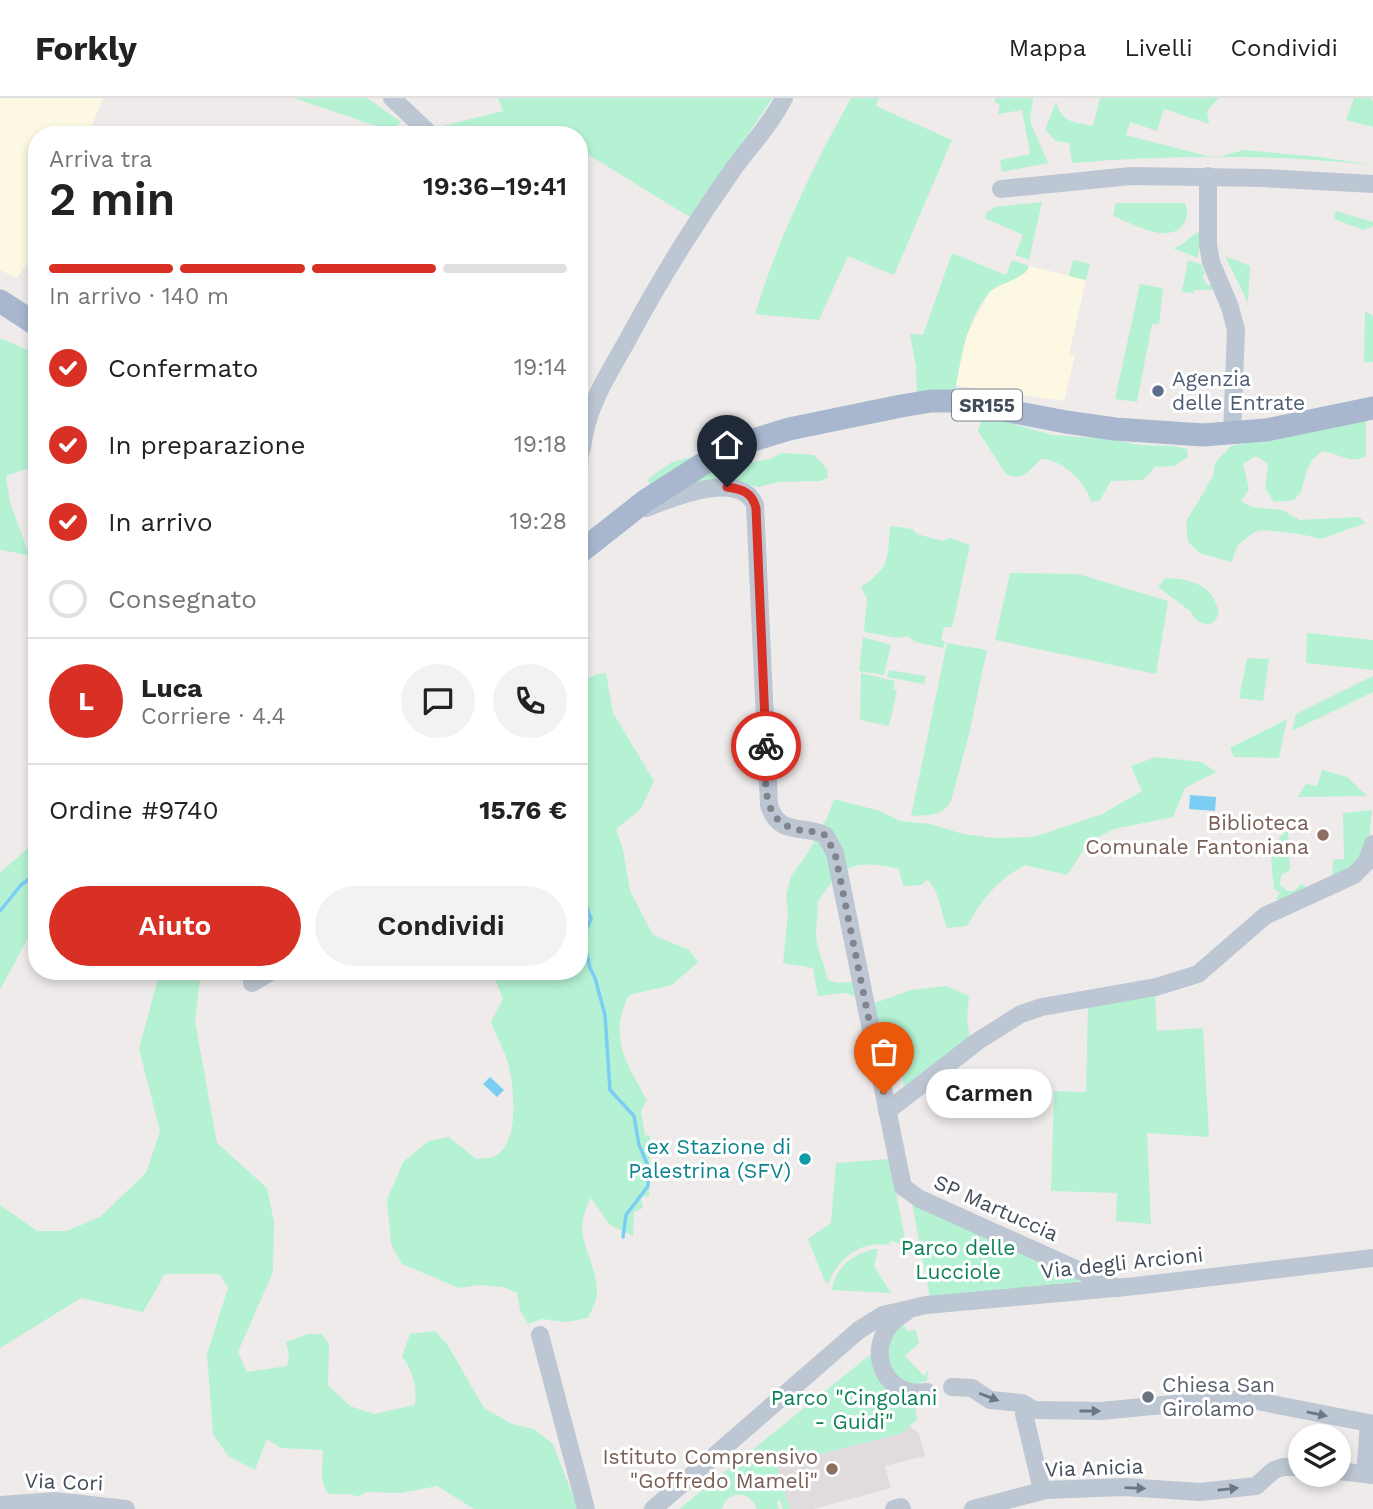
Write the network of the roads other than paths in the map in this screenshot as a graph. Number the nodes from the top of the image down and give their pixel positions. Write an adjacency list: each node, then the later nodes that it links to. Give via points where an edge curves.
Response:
1 (392, 98): 3 (street)
2 (784, 98): 12 (street, via 652,296)
3 (422, 126)
4 (1208, 176): 5 (street); 7 (street, via 1119,176); 13 (street, via 1211,262 1236,330)
5 (1330, 183): 6 (street); 8 (street)
6 (1373, 184)
7 (1001, 189)
8 (1373, 196)
9 (0, 301): 10 (main road)
10 (28, 319)
11 (1373, 408): 13 (main road, SR155)
12 (588, 416)
13 (1231, 434): 14 (main road, SR155, via 1128,431 971,402 931,401 751,440 706,462)
14 (622, 517): 15 (main road, SR155); 19 (street, SP Martuccia, via 714,488 739,489 754,501 769,805 785,825 828,838 837,857)
15 (588, 545)
16 (1373, 844): 19 (street, via 1366,863 1354,875 1265,916 1198,974 1156,987 1025,1012 978,1041)
17 (256, 980): 18 (street)
18 (252, 982)
19 (887, 1111): 21 (street, SP Martuccia, via 907,1191)
20 (1373, 1258): 21 (street, Via degli Arcioni)
21 (1118, 1288): 22 (street, Via degli Arcioni)
22 (912, 1308): 23 (street, Via degli Arcioni, via 877,1317); 25 (street, via 885,1330)
23 (859, 1330): 25 (street, via 867,1328 873,1333); 37 (street)
24 (540, 1335): 36 (street)
25 (879, 1355): 27 (street, via 883,1369 898,1386)
26 (952, 1387): 28 (street, one-way to 28, via 972,1388 990,1400)
27 (927, 1392)
28 (1026, 1406): 31 (street, one-way to 31, via 1101,1411 1226,1399 1369,1423); 32 (street)
29 (1288, 1467): 32 (street, Via Anicia, one-way to 29, via 1095,1487 1200,1492 1256,1486 1274,1470)
30 (1351, 1473): 31 (street)
31 (1369, 1475)
32 (1042, 1490): 34 (street, Via Anicia)
33 (0, 1505): 35 (street, Via Cori, via 55,1501)
34 (982, 1506)
35 (126, 1509)
36 (586, 1509)
37 (653, 1509)
38 (894, 1509): 39 (street)
39 (902, 1509)

